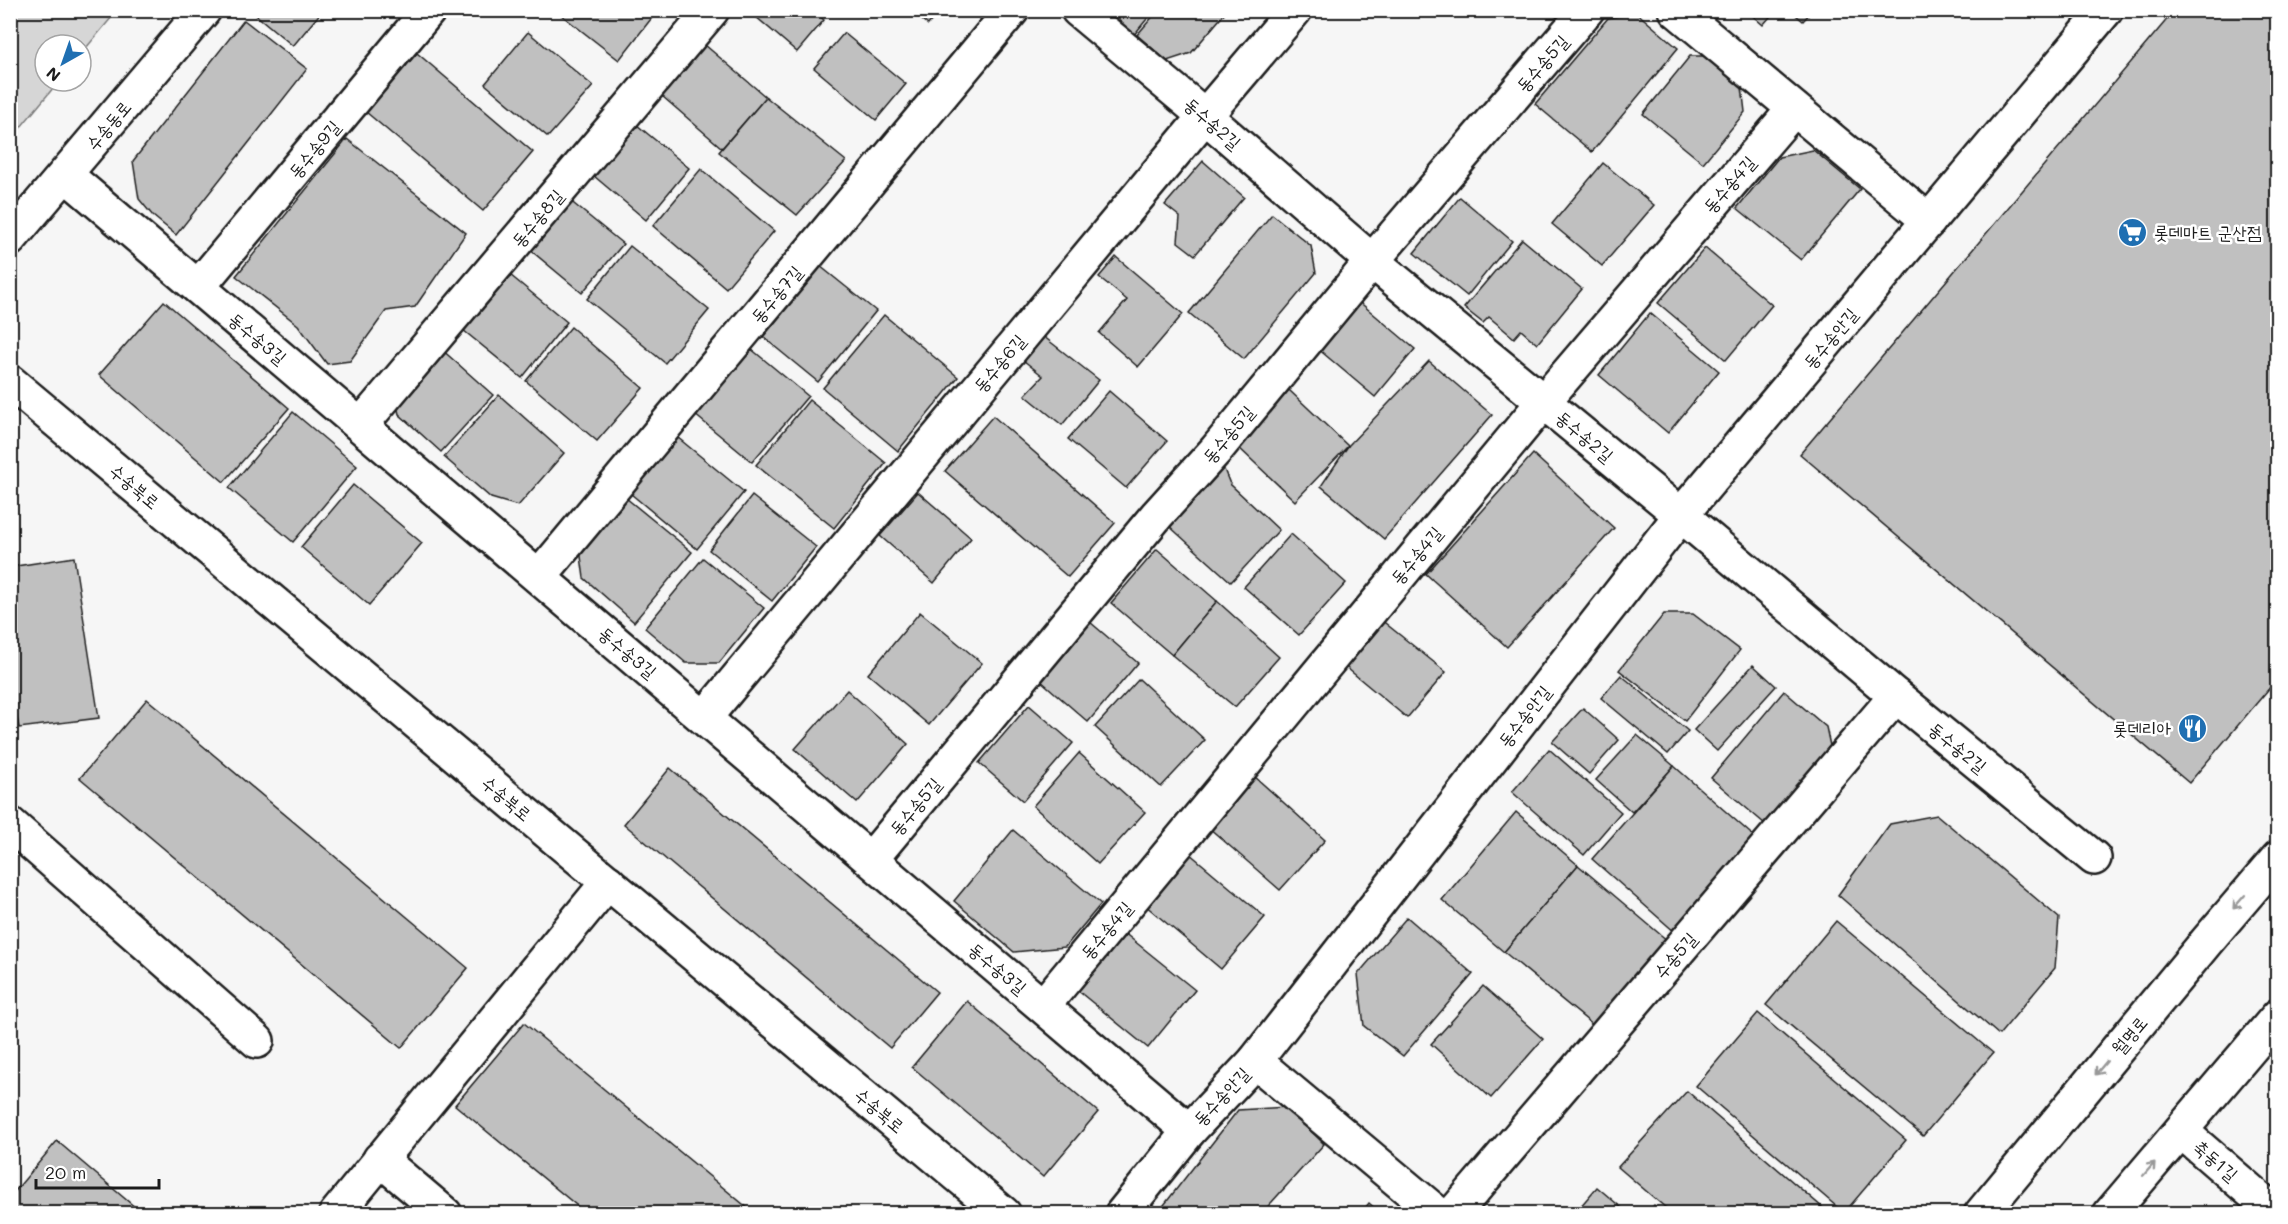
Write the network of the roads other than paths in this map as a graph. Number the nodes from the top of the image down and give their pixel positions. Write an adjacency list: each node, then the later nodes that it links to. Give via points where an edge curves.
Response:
1 (204, 10): 12 (street, 수송동로)
2 (429, 10): 16 (street, 동수송9길)
3 (712, 10): 19 (street, 동수송8길)
4 (1012, 10): 21 (street, 동수송7길)
5 (1078, 10): 11 (street, 동수송2길)
6 (1295, 10): 11 (street, 동수송6길)
7 (1587, 10): 15 (street, 동수송5길)
8 (1676, 10): 10 (street)
9 (2106, 10): 13 (street, 동수송안길)
10 (1794, 109): 13 (street); 18 (street, 동수송4길)
11 (1204, 116): 15 (street, 동수송2길); 23 (street, 동수송6길)
12 (66, 175): 14 (street, 수송동로); 16 (street, 동수송3길)
13 (1929, 221): 20 (street, 동수송안길)
14 (10, 239)
15 (1372, 261): 18 (street, 동수송2길); 27 (street, 동수송5길)
16 (198, 287): 19 (street, 동수송3길)
17 (10, 382): 28 (street, 수송북로)
18 (1544, 401): 20 (street, 동수송2길); 29 (street, 동수송4길)
19 (361, 426): 21 (street, 동수송3길)
20 (1681, 515): 22 (street, 동수송2길); 32 (street, 동수송안길)
21 (539, 577): 23 (street, 동수송3길)
22 (1896, 696): 25 (street, 동수송2길); 41 (street, 수송5길)
23 (705, 717): 27 (street, 동수송3길)
24 (10, 824): 31 (street)
25 (2094, 858)
26 (2277, 858): 42 (street, 월명로, one-way to 42)
27 (871, 859): 29 (street, 동수송3길)
28 (608, 882): 35 (street); 38 (street, 수송북로)
29 (1043, 1006): 33 (street, 동수송3길)
30 (2277, 1016): 34 (street)
31 (257, 1041)
32 (1255, 1061): 33 (street, 동수송안길); 40 (street)
33 (1189, 1131): 39 (street, 동수송안길)
34 (2181, 1131): 43 (street, one-way to 34); 44 (street, 축동1길)
35 (380, 1159): 36 (street); 37 (street)
36 (336, 1214)
37 (446, 1214)
38 (1004, 1214)
39 (1122, 1214)
40 (1438, 1214)
41 (1453, 1214)
42 (1981, 1214)
43 (2110, 1214)
44 (2277, 1214)

